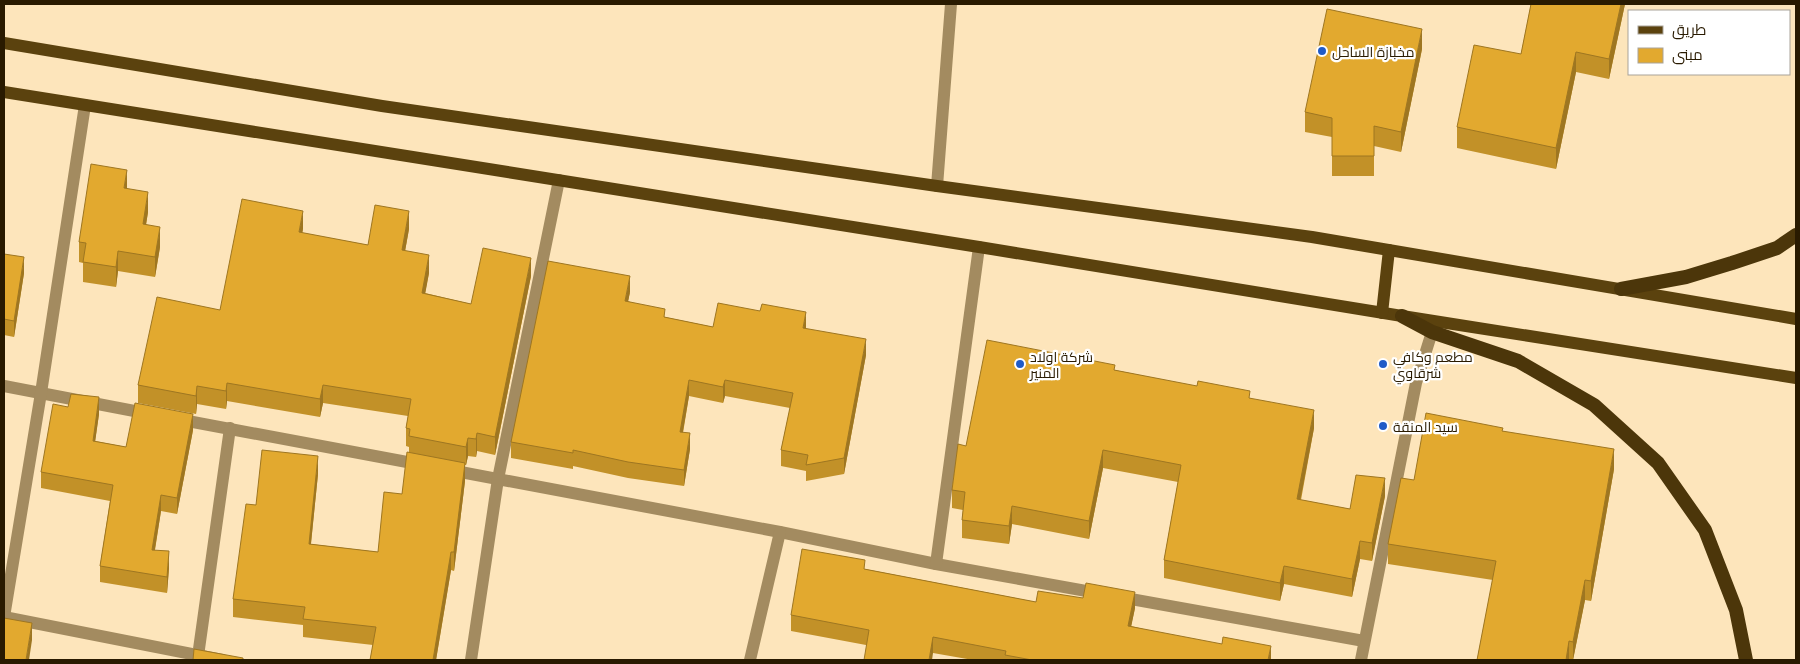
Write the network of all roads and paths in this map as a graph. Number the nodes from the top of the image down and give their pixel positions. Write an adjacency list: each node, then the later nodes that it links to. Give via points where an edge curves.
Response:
1 (951, 4): 6 (street)
2 (4, 43): 6 (main road, via 382,106)
3 (4, 92): 4 (main road)
4 (85, 105): 5 (main road); 17 (street)
5 (559, 180): 8 (main road); 19 (street)
6 (937, 186): 9 (main road)
7 (1796, 235): 10 (highway, via 1777,248 1732,263 1686,277)
8 (979, 247): 11 (main road); 21 (street)
9 (1388, 250): 10 (main road); 11 (main road)
10 (1621, 289): 13 (main road)
11 (1382, 313): 12 (main road)
12 (1402, 316): 14 (highway); 15 (main road)
13 (1796, 319)
14 (1432, 332): 23 (street, via 1416,383); 29 (highway, via 1518,361 1594,406 1658,463 1705,530 1736,610)
15 (1796, 378)
16 (4, 386): 17 (street)
17 (41, 393): 18 (street); 22 (street)
18 (230, 428): 19 (street); 24 (street)
19 (498, 479): 20 (street); 26 (street)
20 (780, 532): 21 (street); 27 (street)
21 (936, 564): 23 (street)
22 (4, 617): 24 (street)
23 (1364, 641): 28 (street)
24 (198, 656): 25 (street)
25 (222, 660)
26 (471, 660)
27 (750, 660)
28 (1361, 660)
29 (1746, 660)

